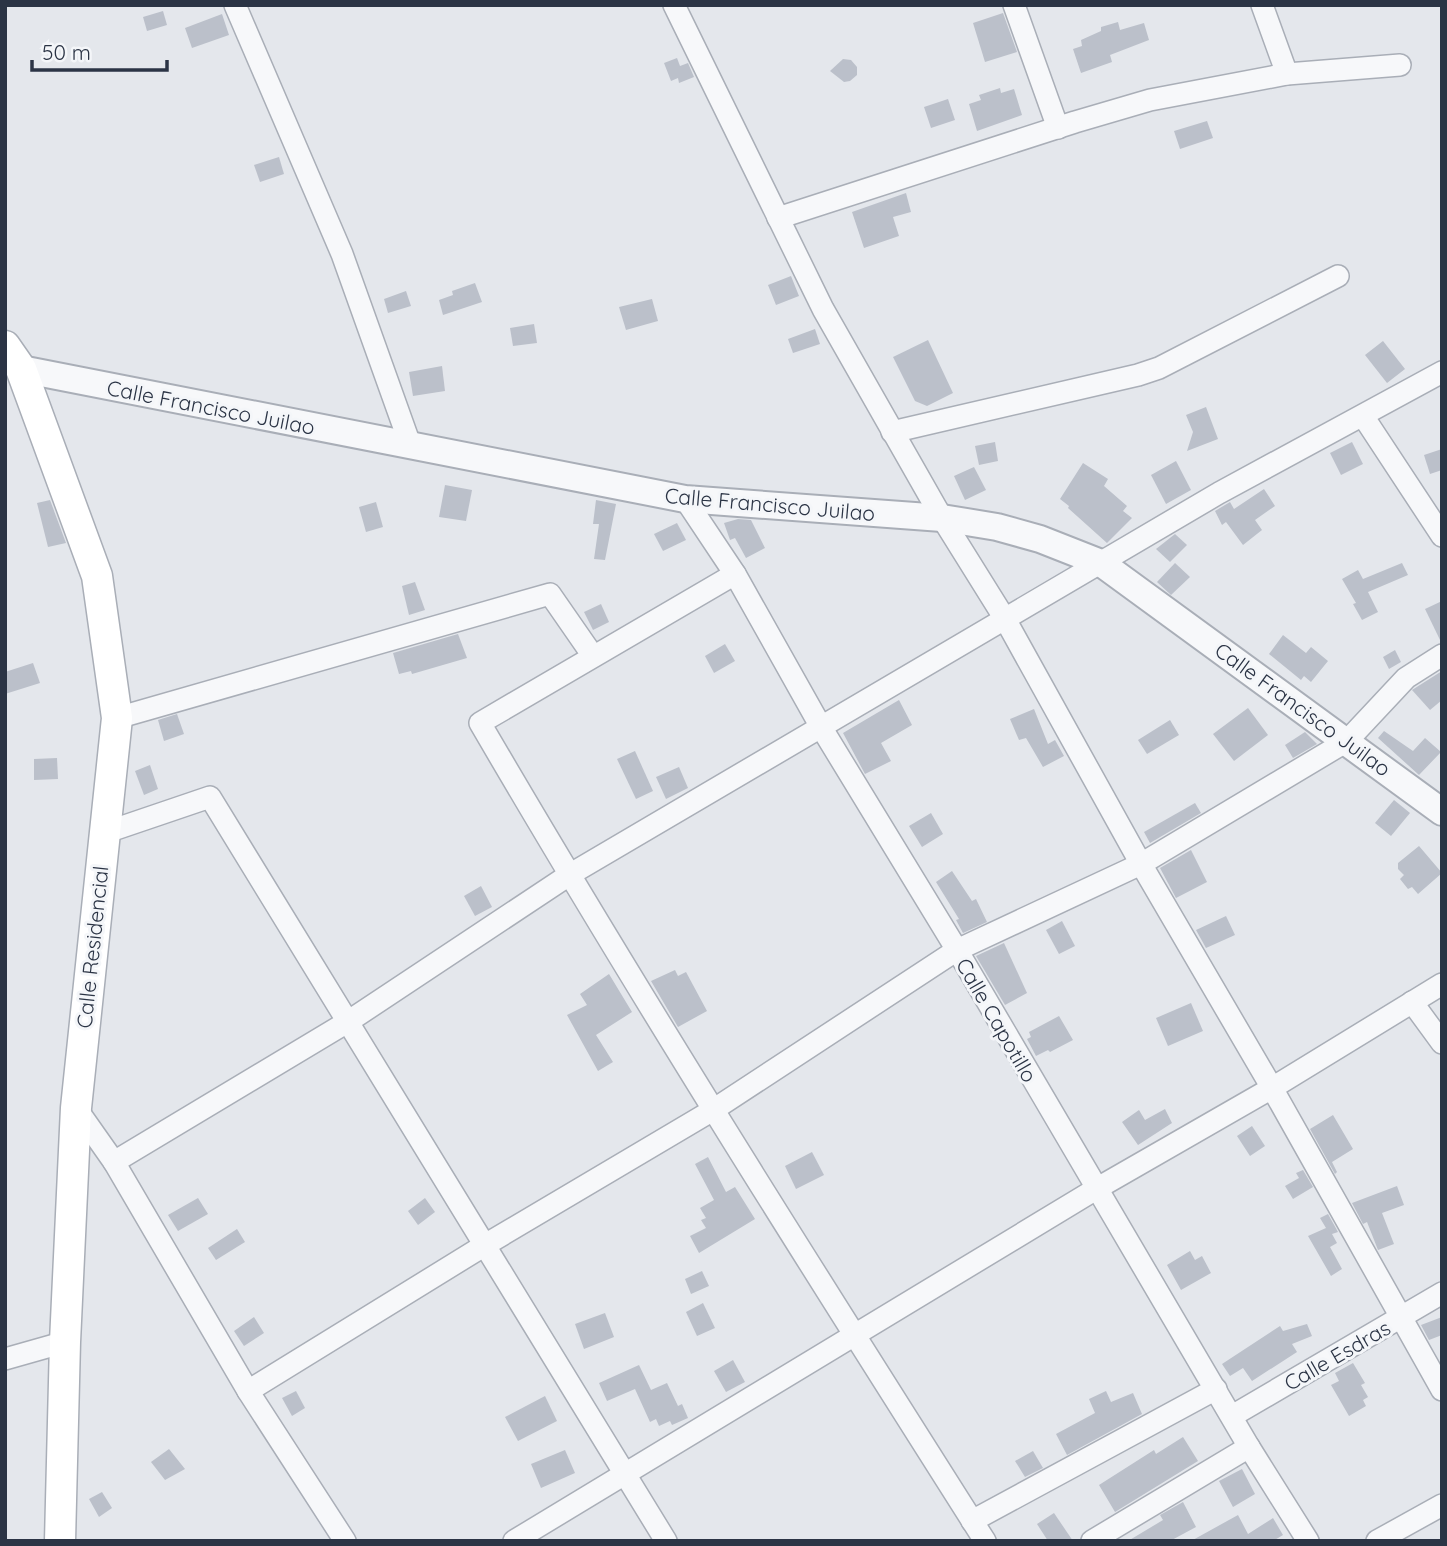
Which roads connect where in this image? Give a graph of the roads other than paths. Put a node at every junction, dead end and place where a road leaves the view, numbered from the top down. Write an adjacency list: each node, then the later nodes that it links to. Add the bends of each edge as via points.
1 (235, 5): 14 (street, via 342,254)
2 (1014, 5): 7 (street)
3 (1262, 5): 6 (street)
4 (677, 6): 8 (street)
5 (1400, 65): 6 (street)
6 (1287, 75): 7 (street, via 1150,100)
7 (1058, 128): 8 (street)
8 (778, 218): 13 (street)
9 (1338, 276): 13 (street, via 1159,368)
10 (13, 357): 14 (street, Calle Francisco Juilao); 23 (main road, Calle Residencial, via 97,576)
11 (1442, 372): 12 (street)
12 (1363, 416): 17 (street); 18 (street)
13 (892, 432): 16 (street)
14 (411, 447): 15 (street, Calle Francisco Juilao)
15 (685, 499): 16 (street, Calle Francisco Juilao); 19 (street, Calle Capotillo)
16 (942, 518): 18 (street, Calle Francisco Juilao, via 998,527); 20 (street)
17 (1441, 533)
18 (1101, 563): 20 (street); 25 (street, Calle Francisco Juilao)
19 (735, 574): 22 (street); 24 (street, Calle Capotillo)
20 (1005, 619): 24 (street); 28 (street)
21 (1442, 655): 25 (street, via 1406,678)
22 (593, 656): 23 (street, via 550,594); 29 (street, via 480,723)
23 (117, 718): 27 (main road, Calle Residencial)
24 (821, 727): 29 (street); 30 (street, Calle Capotillo)
25 (1347, 741): 26 (street, Calle Francisco Juilao); 28 (street)
26 (1442, 812)
27 (104, 833): 33 (street, via 210,797); 36 (main road, Calle Residencial)
28 (1141, 863): 30 (street); 35 (street)
29 (569, 875): 33 (street); 37 (street)
30 (957, 950): 37 (street); 39 (street, Calle Capotillo)
31 (1442, 984): 32 (street)
32 (1412, 1002): 34 (street); 35 (street)
33 (349, 1021): 38 (street); 40 (street)
34 (1442, 1044)
35 (1272, 1088): 39 (street); 42 (street)
36 (76, 1108): 38 (street); 44 (main road, Calle Residencial)
37 (713, 1110): 40 (street); 43 (street)
38 (114, 1162): 48 (street)
39 (1096, 1189): 43 (street); 46 (street, Calle Capotillo)
40 (485, 1245): 48 (street); 51 (street)
41 (1442, 1293): 42 (street, Calle Esdras)
42 (1400, 1318): 47 (street); 49 (street, Calle Esdras)
43 (855, 1336): 51 (street); 53 (street)
44 (65, 1342): 45 (street); 55 (main road, Calle Residencial)
45 (5, 1359)
46 (1216, 1389): 49 (street, Calle Capotillo); 53 (street)
47 (1442, 1390)
48 (248, 1391): 56 (street)
49 (1232, 1416): 50 (street, Calle Capotillo)
50 (1249, 1447): 54 (street, Calle Capotillo); 60 (street)
51 (625, 1474): 57 (street); 58 (street)
52 (1442, 1505): 61 (street)
53 (972, 1521): 59 (street)
54 (1304, 1539)
55 (60, 1541)
56 (345, 1541)
57 (514, 1541)
58 (666, 1541)
59 (985, 1541)
60 (1091, 1541)
61 (1377, 1541)

